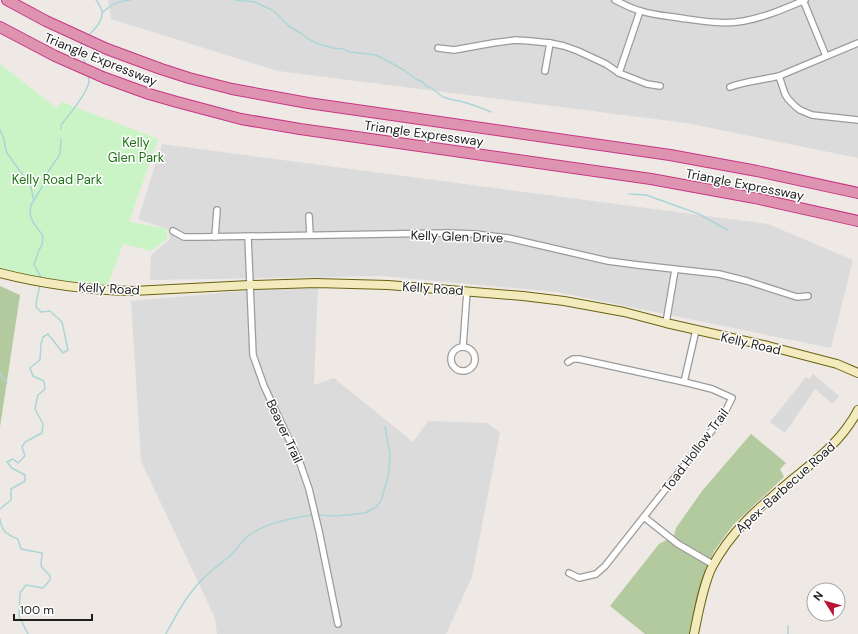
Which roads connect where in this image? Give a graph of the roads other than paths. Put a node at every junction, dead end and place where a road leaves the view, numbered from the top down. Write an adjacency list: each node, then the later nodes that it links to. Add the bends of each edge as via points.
1 (7, 0): 16 (highway, Triangle Expressway, via 65,31 107,49 161,69 239,91 670,155)
2 (615, 0): 4 (street)
3 (804, 0): 4 (street, via 745,21 712,22); 9 (street)
4 (640, 12): 11 (street)
5 (0, 27): 19 (highway, Triangle Expressway, via 55,56 105,78 149,94 241,119 651,179 755,198)
6 (550, 43): 8 (street, via 516,40 454,50); 10 (street); 11 (street, via 578,51)
7 (858, 43): 9 (street)
8 (438, 48)
9 (826, 56): 12 (street)
10 (545, 71)
11 (619, 73): 13 (street, via 647,84)
12 (779, 76): 14 (street); 15 (street, via 788,99 800,110 812,115)
13 (660, 86)
14 (730, 87)
15 (858, 120)
16 (858, 193)
17 (217, 210): 22 (street)
18 (309, 216): 21 (street)
19 (858, 221)
20 (173, 232): 22 (street, Kelly Glen Drive, via 184,237)
21 (310, 235): 23 (street, Kelly Glen Drive); 24 (street, Kelly Glen Drive, via 475,234 508,238 608,261)
22 (215, 237): 23 (street, Kelly Glen Drive)
23 (248, 237): 26 (street, Beaver Trail)
24 (675, 270): 28 (street, Kelly Glen Drive, via 719,274 798,297); 29 (street)
25 (0, 273): 26 (street, Kelly Road, via 99,290 134,291)
26 (250, 285): 27 (street, Kelly Road, via 316,283); 39 (street, Beaver Trail, via 253,355 264,386 301,465 310,493)
27 (467, 291): 29 (street, Kelly Road, via 564,301); 31 (street)
28 (808, 296)
29 (666, 323): 30 (street, Kelly Road)
30 (696, 330): 33 (street, Kelly Road, via 838,364); 34 (street)
31 (463, 347): 31 (street, via 453,352 451,359 456,369 468,370 474,364 475,356 470,349)
32 (568, 362): 34 (street, Toad Hollow Trail, via 580,359)
33 (858, 372)
34 (684, 382): 36 (street, Toad Hollow Trail, via 732,398 723,416)
35 (858, 410): 37 (street, Apex-Barbecue Road, via 839,439 828,450 742,524 728,540)
36 (644, 517): 37 (street, via 678,544); 38 (street, Toad Hollow Trail, via 596,574 579,578)
37 (714, 565): 40 (street, Apex-Barbecue Road, via 703,593)
38 (569, 573)
39 (338, 624)
40 (694, 634)

